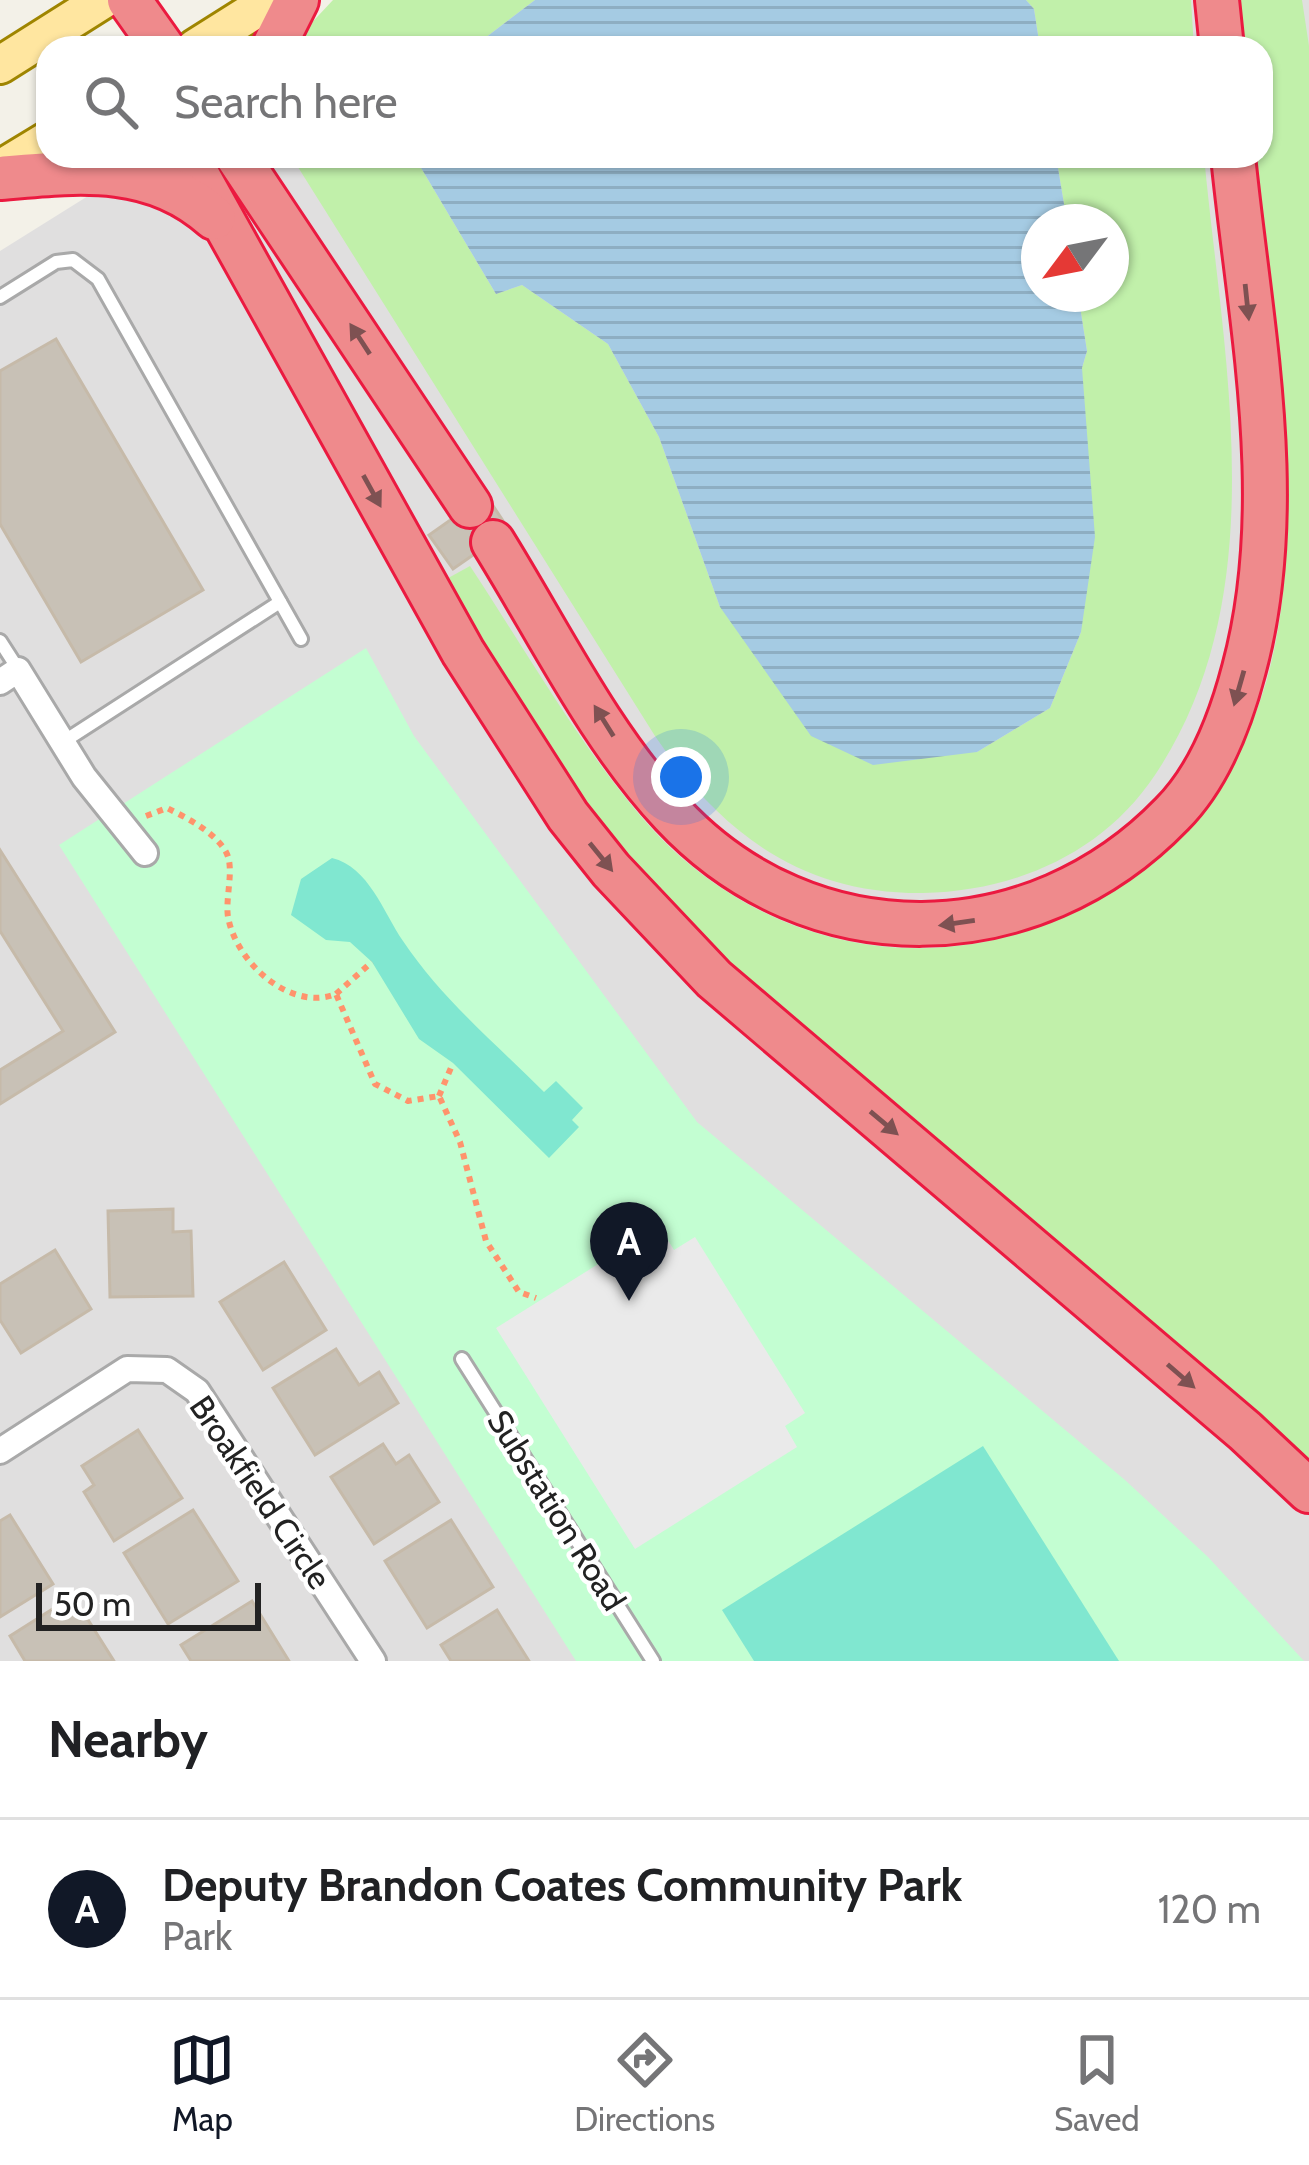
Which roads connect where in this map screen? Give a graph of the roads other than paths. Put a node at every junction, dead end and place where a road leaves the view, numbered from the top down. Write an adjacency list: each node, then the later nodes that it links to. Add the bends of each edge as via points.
1 (103, 0): 6 (main road)
2 (126, 0): 7 (highway); 8 (highway)
3 (271, 0): 9 (main road)
4 (297, 0): 10 (highway)
5 (1217, 0): 11 (highway)
6 (46, 36)
7 (134, 36)
8 (154, 36)
9 (214, 36)
10 (279, 36)
11 (1221, 36)
12 (36, 42): 13 (main road)
13 (0, 65)
14 (36, 147): 19 (main road)
15 (193, 168): 21 (highway)
16 (246, 168): 22 (highway)
17 (270, 168): 22 (highway)
18 (1234, 168): 25 (highway, one-way to 25, via 1267,492 1256,620 1225,728 1175,812 1077,886 1007,914 902,927 832,913 729,863 673,815 623,752)
19 (0, 169)
20 (0, 178): 21 (highway, via 90,172 158,181)
21 (224, 227): 34 (highway, one-way to 34, via 463,652 611,870 714,979)
22 (290, 233): 24 (highway, one-way to 22)
23 (0, 297): 26 (lane, via 56,262 73,260 98,279)
24 (470, 506)
25 (493, 542)
26 (280, 602): 27 (lane); 30 (lane)
27 (301, 638)
28 (0, 641): 29 (lane)
29 (9, 676): 30 (street)
30 (63, 742): 31 (street)
31 (145, 854)
32 (462, 1359): 36 (lane, Substation Road)
33 (0, 1451): 35 (street, Broakfield Circle, via 127,1369 166,1370 197,1391)
34 (1309, 1491)
35 (373, 1661)
36 (653, 1661)

